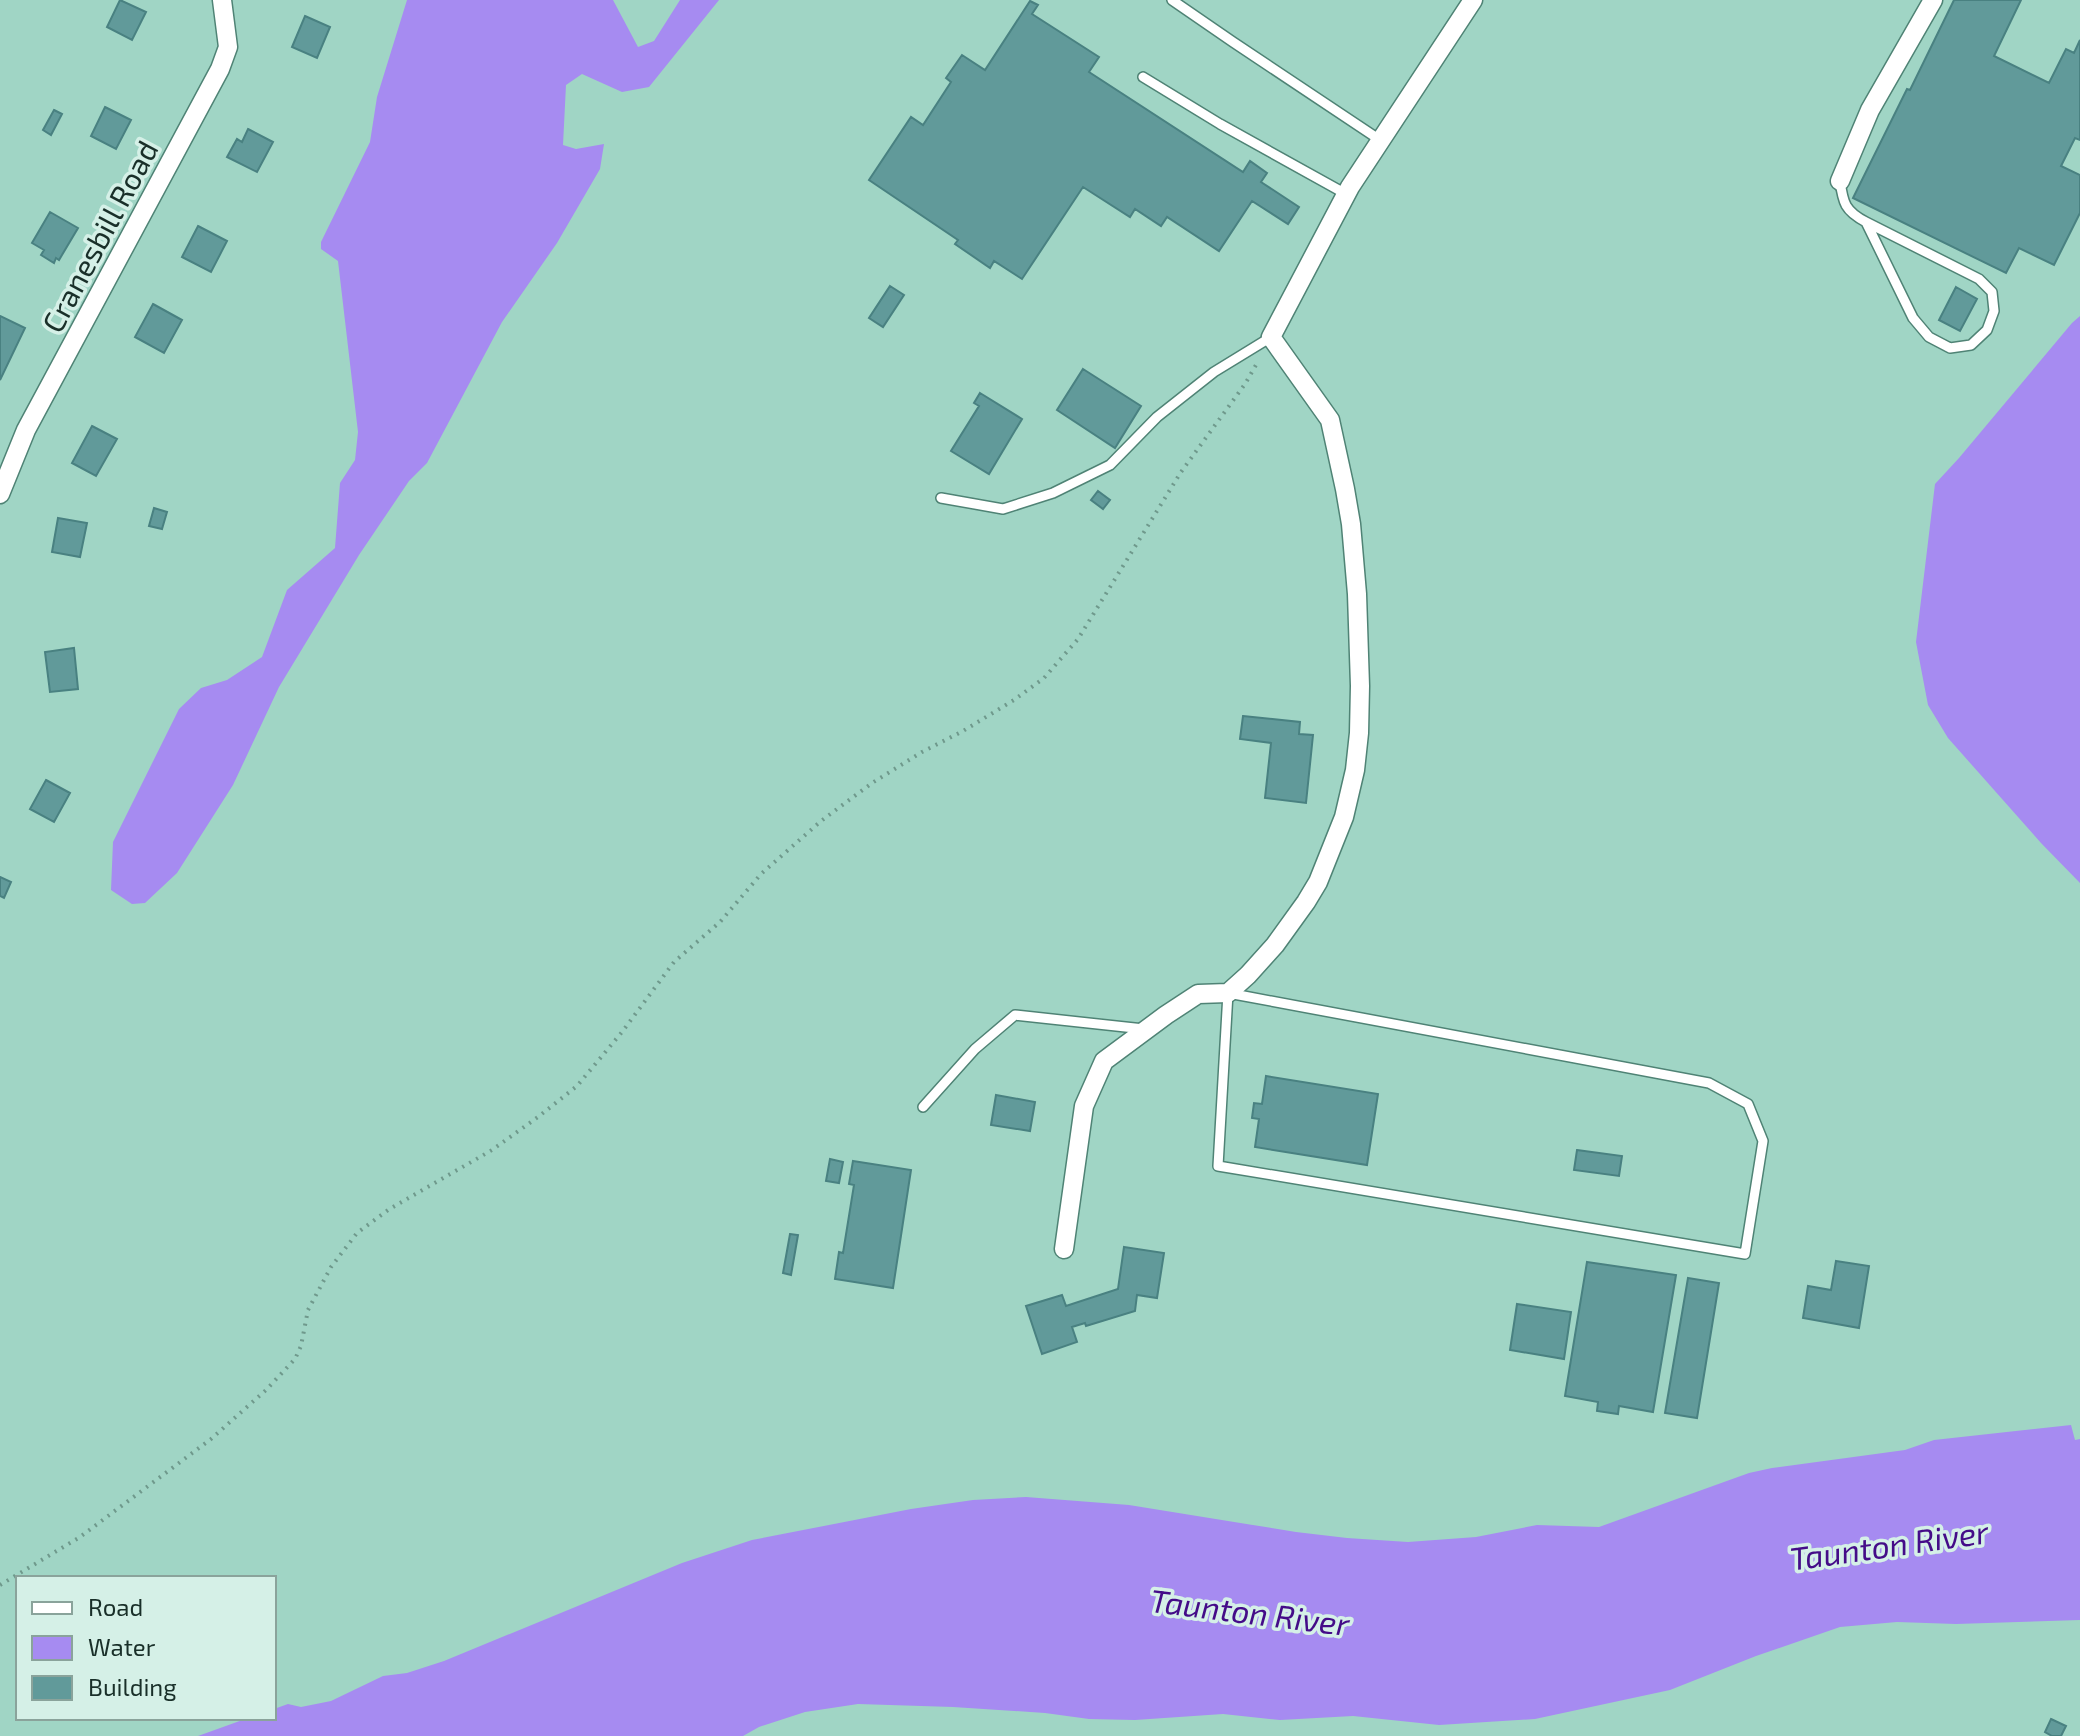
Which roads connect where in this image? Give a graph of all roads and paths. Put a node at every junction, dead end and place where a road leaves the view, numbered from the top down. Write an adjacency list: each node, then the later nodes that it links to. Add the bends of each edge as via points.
1 (222, 0): 11 (street, Cranesbill Road, via 228,47 220,69 26,430)
2 (1172, 0): 6 (lane)
3 (1473, 0): 6 (street)
4 (1933, 0): 7 (street, via 1870,110)
5 (1143, 77): 8 (lane)
6 (1380, 140): 8 (street)
7 (1840, 181): 9 (lane, via 1843,201)
8 (1346, 194): 10 (street)
9 (1866, 222): 9 (lane, via 1979,279 1992,292 1994,311 1987,330 1971,345 1950,348 1929,337 1913,318)
10 (1271, 337): 12 (lane, via 1214,372 1157,417 1110,465 1053,493 1003,509); 13 (street, via 1330,420 1345,489 1358,605 1358,742 1344,817 1318,882 1275,945); 17 (path, via 1078,639 1044,678 872,783 797,842 674,962 577,1086 492,1150 357,1233 308,1310 295,1359 266,1390 211,1439 80,1537)
11 (0, 494)
12 (941, 498)
13 (1228, 993): 13 (lane, via 1709,1083 1748,1104 1763,1141 1745,1254 1218,1166); 14 (street, via 1198,994)
14 (1147, 1029): 15 (lane, via 1015,1015 975,1049); 16 (street, via 1104,1061 1084,1106)
15 (923, 1107)
16 (1064, 1249)
17 (0, 1585)

